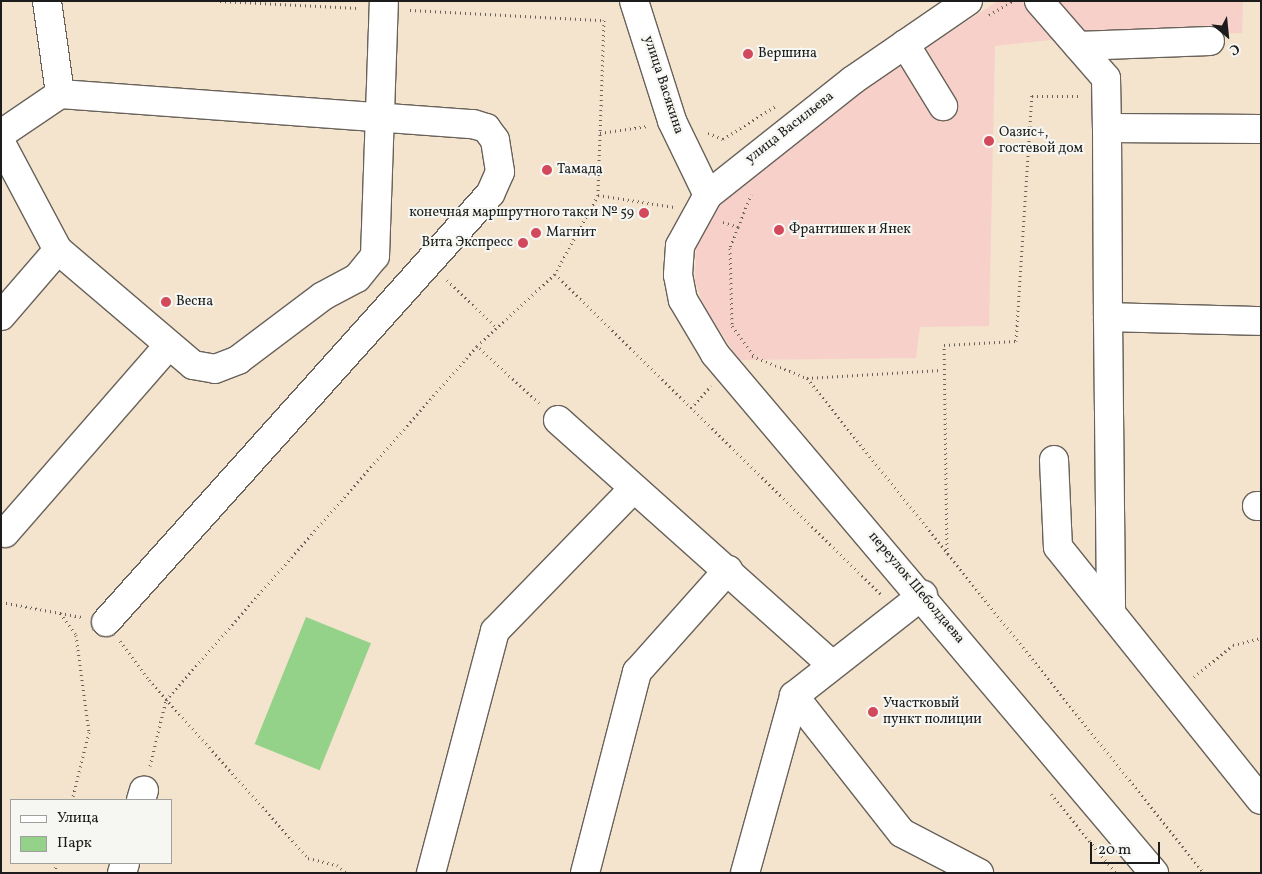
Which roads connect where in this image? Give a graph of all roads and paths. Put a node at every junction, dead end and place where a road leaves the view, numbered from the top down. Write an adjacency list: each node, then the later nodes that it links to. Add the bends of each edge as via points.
1 (47, 1): 10 (street)
2 (220, 1): 5 (path)
3 (634, 1): 15 (street, улица Васякина)
4 (968, 1): 8 (street, улица Васильева)
5 (384, 5): 14 (street); 19 (path, via 604,20)
6 (1050, 5): 9 (street)
7 (1210, 41): 9 (street)
8 (905, 44): 13 (street); 22 (street, улица Васильева, via 762,148)
9 (1078, 46): 11 (street, via 1106,78)
10 (60, 94): 14 (street); 20 (street)
11 (1106, 97): 17 (street); 36 (path, via 1032,96 1016,341 944,345)
12 (779, 104): 16 (path, via 723,139)
13 (943, 106)
14 (378, 119): 24 (street); 25 (street, via 473,124 486,128 494,140 500,172 490,194)
15 (672, 121): 19 (path); 22 (street, улица Васякина)
16 (703, 128)
17 (1107, 128): 18 (street); 30 (street)
18 (1261, 129)
19 (600, 133): 26 (path, via 598,195)
20 (1, 134)
21 (1, 143): 23 (street)
22 (708, 195): 28 (street, улица Васильева, via 680,246 678,275)
23 (58, 250): 29 (street); 33 (street)
24 (375, 256): 27 (street); 33 (street, via 357,278 323,296 238,360 215,369 193,365)
25 (428, 262): 27 (street); 32 (path)
26 (555, 274): 32 (path); 38 (path)
27 (404, 290): 50 (street)
28 (683, 300): 35 (street, переулок Шеболдаева, via 700,332)
29 (1, 316)
30 (1108, 317): 31 (street); 49 (street)
31 (1261, 321)
32 (497, 328): 34 (path)
33 (169, 345): 42 (street)
34 (477, 346): 39 (path); 55 (path)
35 (729, 368): 37 (path, via 753,355); 38 (path); 45 (street, переулок Шеболдаева)
36 (942, 370): 37 (path); 43 (path)
37 (807, 378): 43 (path)
38 (691, 408): 48 (path)
39 (558, 420): 41 (street)
40 (1054, 460): 49 (street, via 1058,547)
41 (633, 488): 44 (street); 60 (street, via 495,631)
42 (5, 533)
43 (947, 554): 65 (path)
44 (728, 570): 52 (street); 61 (street, via 637,672)
45 (923, 595): 48 (street); 64 (street, переулок Шеболдаева)
46 (1, 602): 47 (path)
47 (60, 612): 50 (path); 57 (path, via 76,635 88,732)
48 (900, 612): 52 (street)
49 (1111, 613): 53 (street)
50 (106, 622): 55 (path)
51 (1261, 638): 53 (path, via 1233,645)
52 (831, 664): 54 (street)
53 (1175, 693): 58 (street)
54 (794, 696): 62 (street); 63 (street, via 902,833)
55 (166, 700): 56 (path); 59 (path, via 308,858 337,865)
56 (143, 795)
57 (72, 799)
58 (1261, 800)
59 (347, 873)
60 (430, 873)
61 (585, 873)
62 (745, 873)
63 (979, 873)
64 (1154, 873)
65 (1204, 873)

